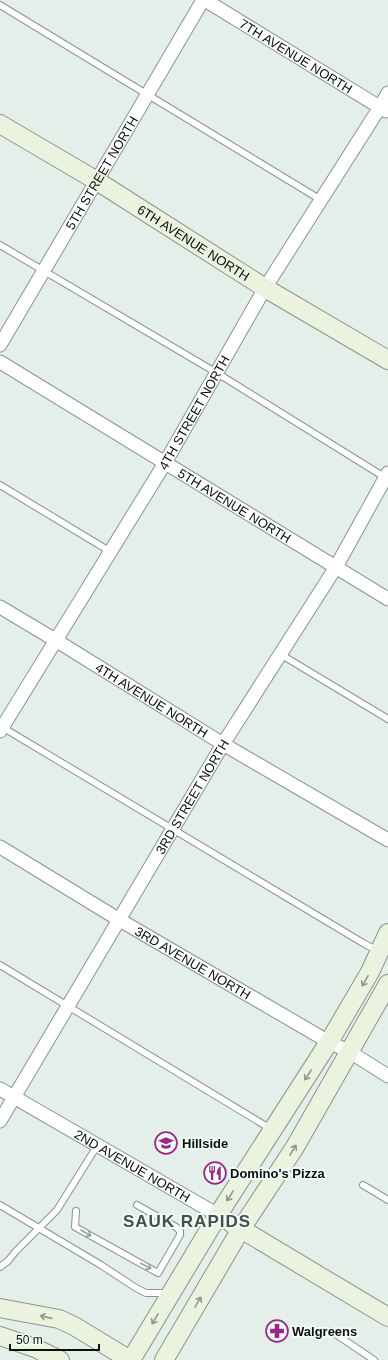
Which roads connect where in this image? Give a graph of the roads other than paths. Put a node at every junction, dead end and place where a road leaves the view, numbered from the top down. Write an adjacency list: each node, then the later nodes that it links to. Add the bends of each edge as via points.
1 (204, 0): 4 (street, 5TH STREET NORTH); 5 (street, 7TH AVENUE NORTH)
2 (0, 6): 4 (lane)
3 (388, 93): 5 (street, 4TH STREET NORTH)
4 (148, 95): 7 (street, 5TH STREET NORTH); 8 (lane)
5 (384, 110): 8 (street, 4TH STREET NORTH)
6 (0, 124): 7 (main road, 6TH AVENUE NORTH)
7 (97, 181): 10 (street, 5TH STREET NORTH); 11 (main road, 6TH AVENUE NORTH)
8 (321, 200): 11 (street, 4TH STREET NORTH)
9 (0, 245): 10 (lane)
10 (44, 271): 12 (street, 5TH STREET NORTH); 15 (lane)
11 (265, 288): 13 (main road, 6TH AVENUE NORTH); 15 (street, 4TH STREET NORTH)
12 (0, 345)
13 (388, 360)
14 (0, 362): 16 (street, 5TH AVENUE NORTH)
15 (217, 373): 16 (street, 4TH STREET NORTH); 17 (lane)
16 (166, 462): 19 (street, 4TH STREET NORTH); 20 (street, 5TH AVENUE NORTH)
17 (387, 477): 20 (street, 3RD STREET NORTH)
18 (0, 485): 19 (lane)
19 (111, 552): 23 (street, 4TH STREET NORTH)
20 (336, 567): 21 (street, 5TH AVENUE NORTH); 24 (street, 3RD STREET NORTH)
21 (388, 599)
22 (0, 607): 23 (street, 4TH AVENUE NORTH)
23 (57, 641): 26 (street, 4TH STREET NORTH); 27 (street, 4TH AVENUE NORTH)
24 (280, 654): 25 (lane); 27 (street, 3RD STREET NORTH)
25 (388, 720)
26 (1, 728): 28 (lane)
27 (223, 744): 28 (street, 3RD STREET NORTH); 29 (street, 4TH AVENUE NORTH)
28 (172, 829): 31 (street, 3RD STREET NORTH); 33 (lane)
29 (388, 840)
30 (0, 847): 31 (street, 3RD AVENUE NORTH)
31 (118, 919): 36 (street, 3RD STREET NORTH); 37 (street, 3RD AVENUE NORTH)
32 (388, 933): 33 (main road)
33 (379, 952): 37 (main road, one-way to 37)
34 (0, 966): 36 (lane)
35 (388, 984): 38 (main road)
36 (68, 1006): 41 (street, 3RD STREET NORTH); 43 (lane)
37 (329, 1042): 38 (street, 3RD AVENUE NORTH); 43 (main road, one-way to 43)
38 (350, 1052): 39 (street, 3RD AVENUE NORTH); 52 (main road, one-way to 38, via 295,1147)
39 (388, 1076)
40 (0, 1089): 41 (street, 2ND AVENUE NORTH)
41 (14, 1098): 42 (street, 3RD STREET NORTH); 44 (street, 2ND AVENUE NORTH)
42 (0, 1122)
43 (273, 1130): 50 (main road, one-way to 50)
44 (97, 1146): 50 (street, 2ND AVENUE NORTH); 51 (lane, via 56,1210)
45 (363, 1185): 46 (lane)
46 (388, 1200)
47 (0, 1205): 51 (lane)
48 (137, 1205): 49 (lane, one-way to 48, via 75,1227 158,1273 180,1231)
49 (76, 1211)
50 (218, 1215): 52 (main road, 2ND AVENUE NORTH); 54 (main road)
51 (39, 1228): 53 (lane); 54 (lane, via 146,1293)
52 (241, 1229): 56 (main road, 2ND AVENUE NORTH); 61 (main road, one-way to 52)
53 (0, 1267)
54 (172, 1292): 60 (main road, one-way to 60)
55 (0, 1308): 60 (main road, one-way to 55, via 59,1319)
56 (388, 1317)
57 (331, 1331): 62 (lane)
58 (0, 1336): 59 (main road)
59 (60, 1360)
60 (130, 1360)
61 (164, 1360)
62 (374, 1360)

